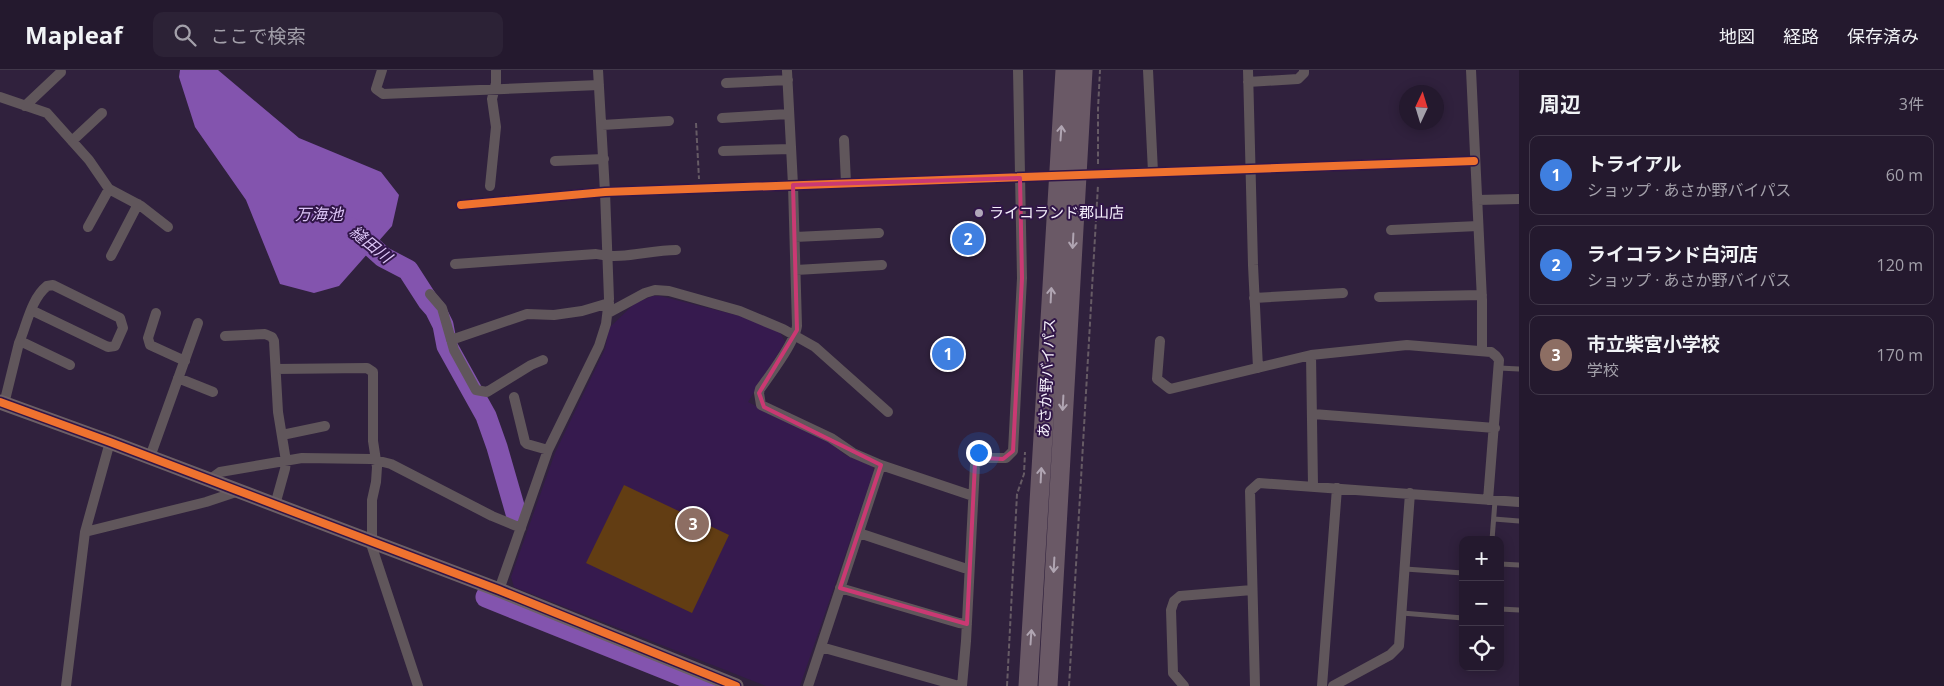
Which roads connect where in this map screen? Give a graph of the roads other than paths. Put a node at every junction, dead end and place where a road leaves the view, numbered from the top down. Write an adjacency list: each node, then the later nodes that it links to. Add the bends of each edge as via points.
1 (382, 70): 15 (street, via 376,89 383,94)
2 (496, 70): 15 (street)
3 (598, 70): 14 (street)
4 (1018, 70): 34 (street)
5 (1065, 70): 33 (highway, あさか野バイパス, one-way to 5)
6 (1083, 70): 32 (highway, あさか野バイパス)
7 (1148, 70): 31 (street)
8 (1248, 70): 12 (street)
9 (1304, 70): 12 (street, via 1298,80)
10 (1471, 70): 29 (street)
11 (61, 72): 17 (street)
12 (1248, 82): 30 (street)
13 (726, 83): 19 (street, via 788,76)
14 (599, 85): 15 (street); 22 (street)
15 (494, 90): 37 (street, via 496,126)
16 (0, 97): 17 (street)
17 (25, 106): 24 (street, via 47,113)
18 (102, 113): 24 (street)
19 (789, 114): 20 (street); 25 (street)
20 (722, 118)
21 (669, 121): 22 (street)
22 (602, 125): 27 (street)
23 (844, 140): 35 (street)
24 (72, 141): 38 (street)
25 (791, 149): 26 (street); 36 (street)
26 (723, 151)
27 (604, 159): 28 (street); 39 (street)
28 (555, 161)
29 (1474, 161): 30 (street); 41 (street)
30 (1251, 169): 31 (street); 60 (street)
31 (1153, 172): 32 (street)
32 (1077, 174): 33 (street); 130 (highway, あさか野バイパス, one-way to 130)
33 (1058, 177): 34 (street); 129 (highway, あさか野バイパス, one-way to 33)
34 (1020, 178): 35 (street); 99 (street, via 1022,278 1013,451 1006,458 982,458 975,463)
35 (846, 183): 36 (street)
36 (793, 185): 39 (street); 49 (street)
37 (490, 186)
38 (109, 189): 42 (street); 45 (street)
39 (605, 192): 43 (street); 52 (street)
40 (1519, 199): 41 (street)
41 (1477, 200): 44 (street)
42 (138, 204): 46 (street); 51 (street)
43 (461, 204)
44 (1478, 226): 47 (street); 58 (street)
45 (88, 227)
46 (168, 228)
47 (1391, 230)
48 (879, 233): 49 (street)
49 (795, 237): 55 (street)
50 (676, 250): 52 (street)
51 (111, 256)
52 (607, 256): 53 (street, via 596,254); 61 (street)
53 (455, 264)
54 (882, 265): 55 (street)
55 (796, 270): 65 (street, via 798,321)
56 (1343, 293): 60 (street)
57 (430, 294): 67 (street, via 442,308)
58 (1482, 295): 59 (street); 70 (street)
59 (1379, 297)
60 (1254, 298): 75 (street)
61 (609, 308): 65 (street, via 645,292 669,291 740,311); 67 (street, via 554,315 527,314); 89 (street, via 599,346)
62 (31, 310): 62 (street, via 40,292 53,285 120,318 123,328 114,346 108,347); 68 (street)
63 (156, 313): 73 (street, via 148,338 150,345)
64 (198, 323): 73 (street)
65 (794, 335): 83 (street, via 825,354); 93 (street, via 760,389 761,405)
66 (225, 336): 77 (street, via 269,335 274,341)
67 (451, 340): 72 (street, via 476,390 483,392)
68 (20, 341): 74 (street); 82 (street)
69 (1160, 341): 75 (street, via 1157,379 1170,389)
70 (1482, 351): 71 (street, via 1407,345); 76 (street, via 1499,358)
71 (1311, 355): 75 (street); 84 (street)
72 (543, 360)
73 (185, 361): 79 (street)
74 (70, 365)
75 (1258, 368)
76 (1499, 368): 78 (lane); 86 (street)
77 (276, 369): 87 (street); 91 (street, via 370,369 374,376 373,441)
78 (1519, 369)
79 (178, 378): 80 (street); 90 (street)
80 (213, 392)
81 (514, 397): 89 (street, via 525,442)
82 (2, 403): 88 (street)
83 (888, 412)
84 (1313, 414): 86 (street); 95 (street)
85 (325, 426): 87 (street)
86 (1494, 428): 100 (street)
87 (282, 435): 92 (street)
88 (110, 442): 90 (street); 106 (street)
89 (548, 450): 105 (street)
90 (150, 457): 94 (street)
91 (376, 460): 92 (street, via 302,458); 105 (street, via 391,464); 109 (street)
92 (286, 461): 94 (street, via 220,472); 102 (street)
93 (881, 465): 99 (street); 107 (street)
94 (209, 480): 97 (street)
95 (1313, 486): 96 (street); 117 (street, via 1259,482 1250,491)
96 (1337, 488): 98 (street); 133 (street)
97 (239, 491): 102 (street); 106 (street)
98 (1410, 494): 100 (street); 113 (street)
99 (973, 496): 112 (street)
100 (1492, 500): 101 (street); 103 (lane)
101 (1519, 502)
102 (275, 505): 109 (street)
103 (1494, 519): 104 (lane); 108 (lane)
104 (1519, 521)
105 (521, 528): 116 (street)
106 (85, 532): 124 (street)
107 (859, 533): 112 (street); 115 (street)
108 (1492, 536)
109 (371, 543): 116 (street); 125 (street)
110 (1504, 564): 111 (lane)
111 (1519, 565)
112 (970, 568): 122 (street)
113 (1405, 569): 114 (lane); 120 (street)
114 (1459, 573)
115 (840, 588): 122 (street); 123 (street)
116 (499, 590): 126 (street)
117 (1252, 590): 131 (street, via 1180,596 1174,601 1170,610 1173,673); 132 (street)
118 (1504, 609): 119 (lane)
119 (1519, 610)
120 (1402, 613): 121 (lane); 134 (street, via 1397,649)
121 (1459, 618)
122 (967, 624): 128 (street)
123 (821, 647): 127 (street); 128 (street)
124 (66, 686)
125 (418, 686)
126 (736, 686)
127 (808, 686)
128 (961, 686)
129 (1028, 686)
130 (1048, 686)
131 (1184, 686)
132 (1255, 686)
133 (1322, 686)
134 (1333, 686)

